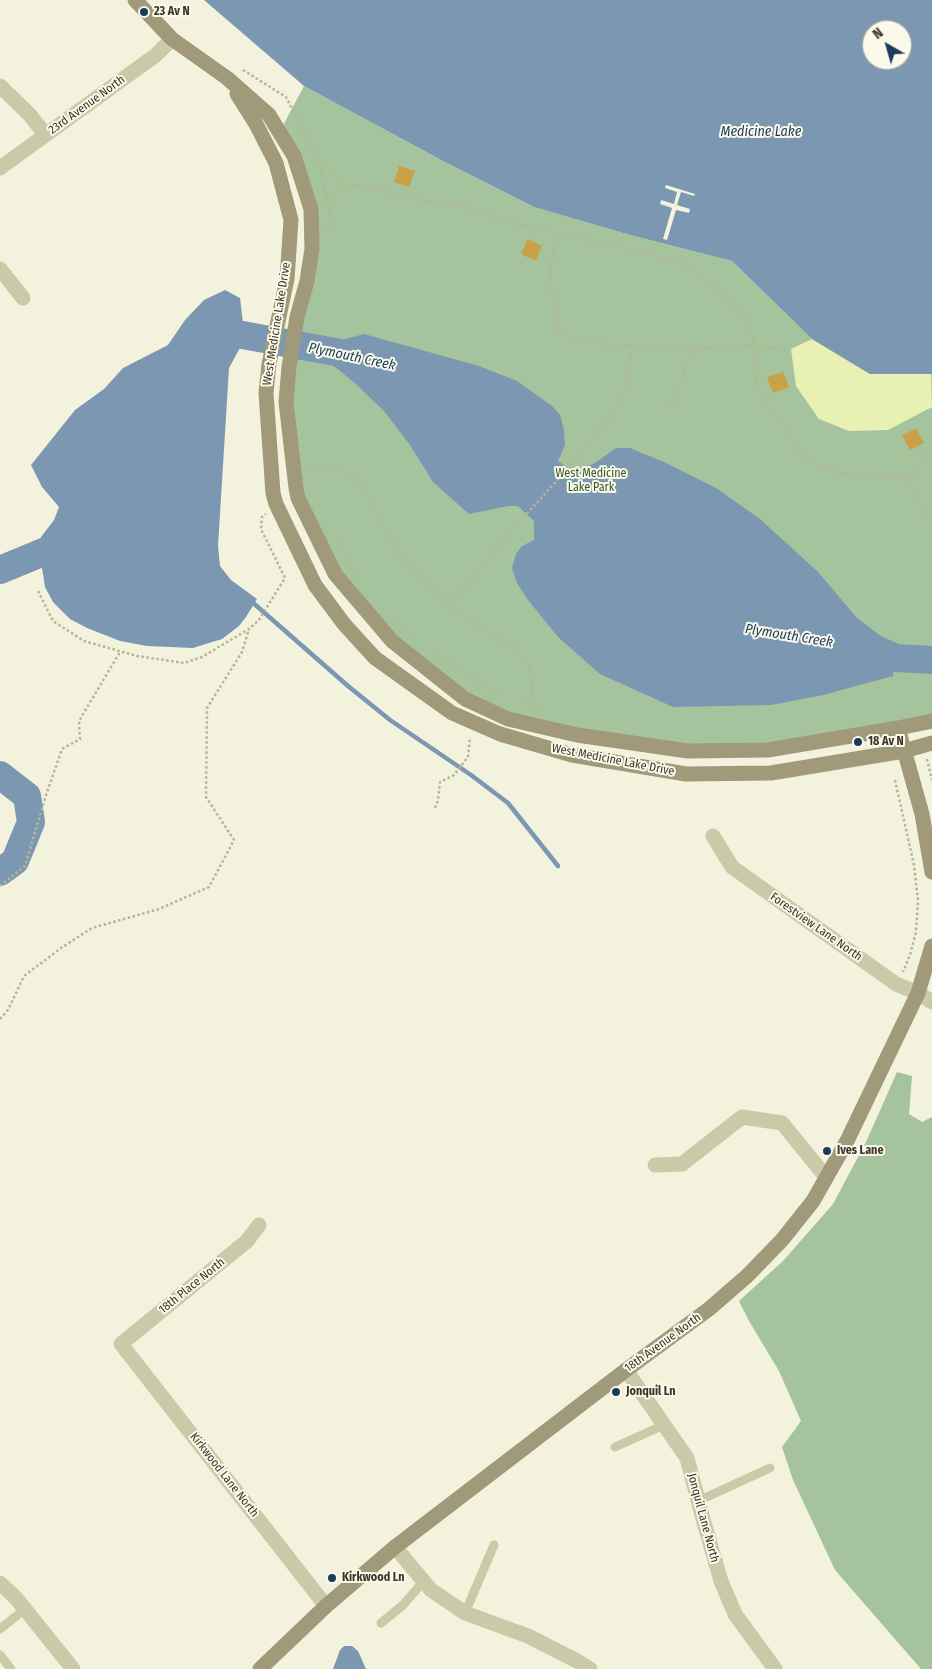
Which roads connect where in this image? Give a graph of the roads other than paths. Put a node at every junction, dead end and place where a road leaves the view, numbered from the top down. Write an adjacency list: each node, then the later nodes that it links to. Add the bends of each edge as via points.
1 (135, 0): 2 (street, West Medicine Lake Drive)
2 (172, 39): 3 (street, West Medicine Lake Drive); 5 (street, 23rd Avenue North, via 156,55)
3 (226, 78): 10 (street, West Medicine Lake Drive, via 269,115 280,131 294,156 311,209 312,249 308,281 297,317 288,367 286,402 298,498 335,574 392,641 465,699 508,719 576,735 688,751 768,750); 12 (street, West Medicine Lake Drive, via 256,124 276,163 291,220 286,279 266,393 276,504 315,585 374,658 452,713 500,734 572,755 686,774 771,773)
4 (0, 86): 5 (street, via 30,114)
5 (45, 134): 6 (street, 23rd Avenue North)
6 (0, 168)
7 (0, 269): 8 (street)
8 (23, 298)
9 (932, 721): 10 (street, West Medicine Lake Drive)
10 (898, 728): 12 (street)
11 (932, 743): 12 (street, West Medicine Lake Drive)
12 (904, 751): 13 (street)
13 (927, 813): 15 (street)
14 (713, 836): 17 (street, Forestview Lane North, via 732,867 896,984)
15 (932, 872)
16 (932, 946): 17 (street, 18th Avenue North)
17 (918, 994): 18 (street, Forestview Lane North); 20 (street, 18th Avenue North, via 860,1116)
18 (932, 1002)
19 (655, 1166): 20 (street, via 682,1164 742,1117 782,1123)
20 (826, 1177): 23 (street, 18th Avenue North, via 808,1208 747,1276 709,1309)
21 (259, 1224): 22 (street, 18th Place North, via 248,1241)
22 (121, 1344): 32 (street, Kirkwood Lane North)
23 (626, 1370): 24 (street, Jonquil Lane North); 29 (street, 18th Avenue North)
24 (664, 1425): 25 (lane); 27 (street, Jonquil Lane North, via 687,1458)
25 (615, 1447)
26 (770, 1468): 27 (lane)
27 (698, 1502): 42 (street, Jonquil Lane North, via 721,1581 735,1614)
28 (494, 1545): 34 (lane)
29 (396, 1547): 30 (street); 32 (street, 18th Avenue North)
30 (423, 1582): 34 (street); 35 (lane)
31 (0, 1583): 33 (street)
32 (326, 1606): 40 (street, 18th Avenue North)
33 (25, 1609): 36 (lane); 39 (street)
34 (464, 1613): 41 (street, via 528,1636)
35 (382, 1623)
36 (0, 1629)
37 (0, 1655): 38 (lane)
38 (11, 1669)
39 (73, 1669)
40 (260, 1669)
41 (590, 1669)
42 (775, 1669)

